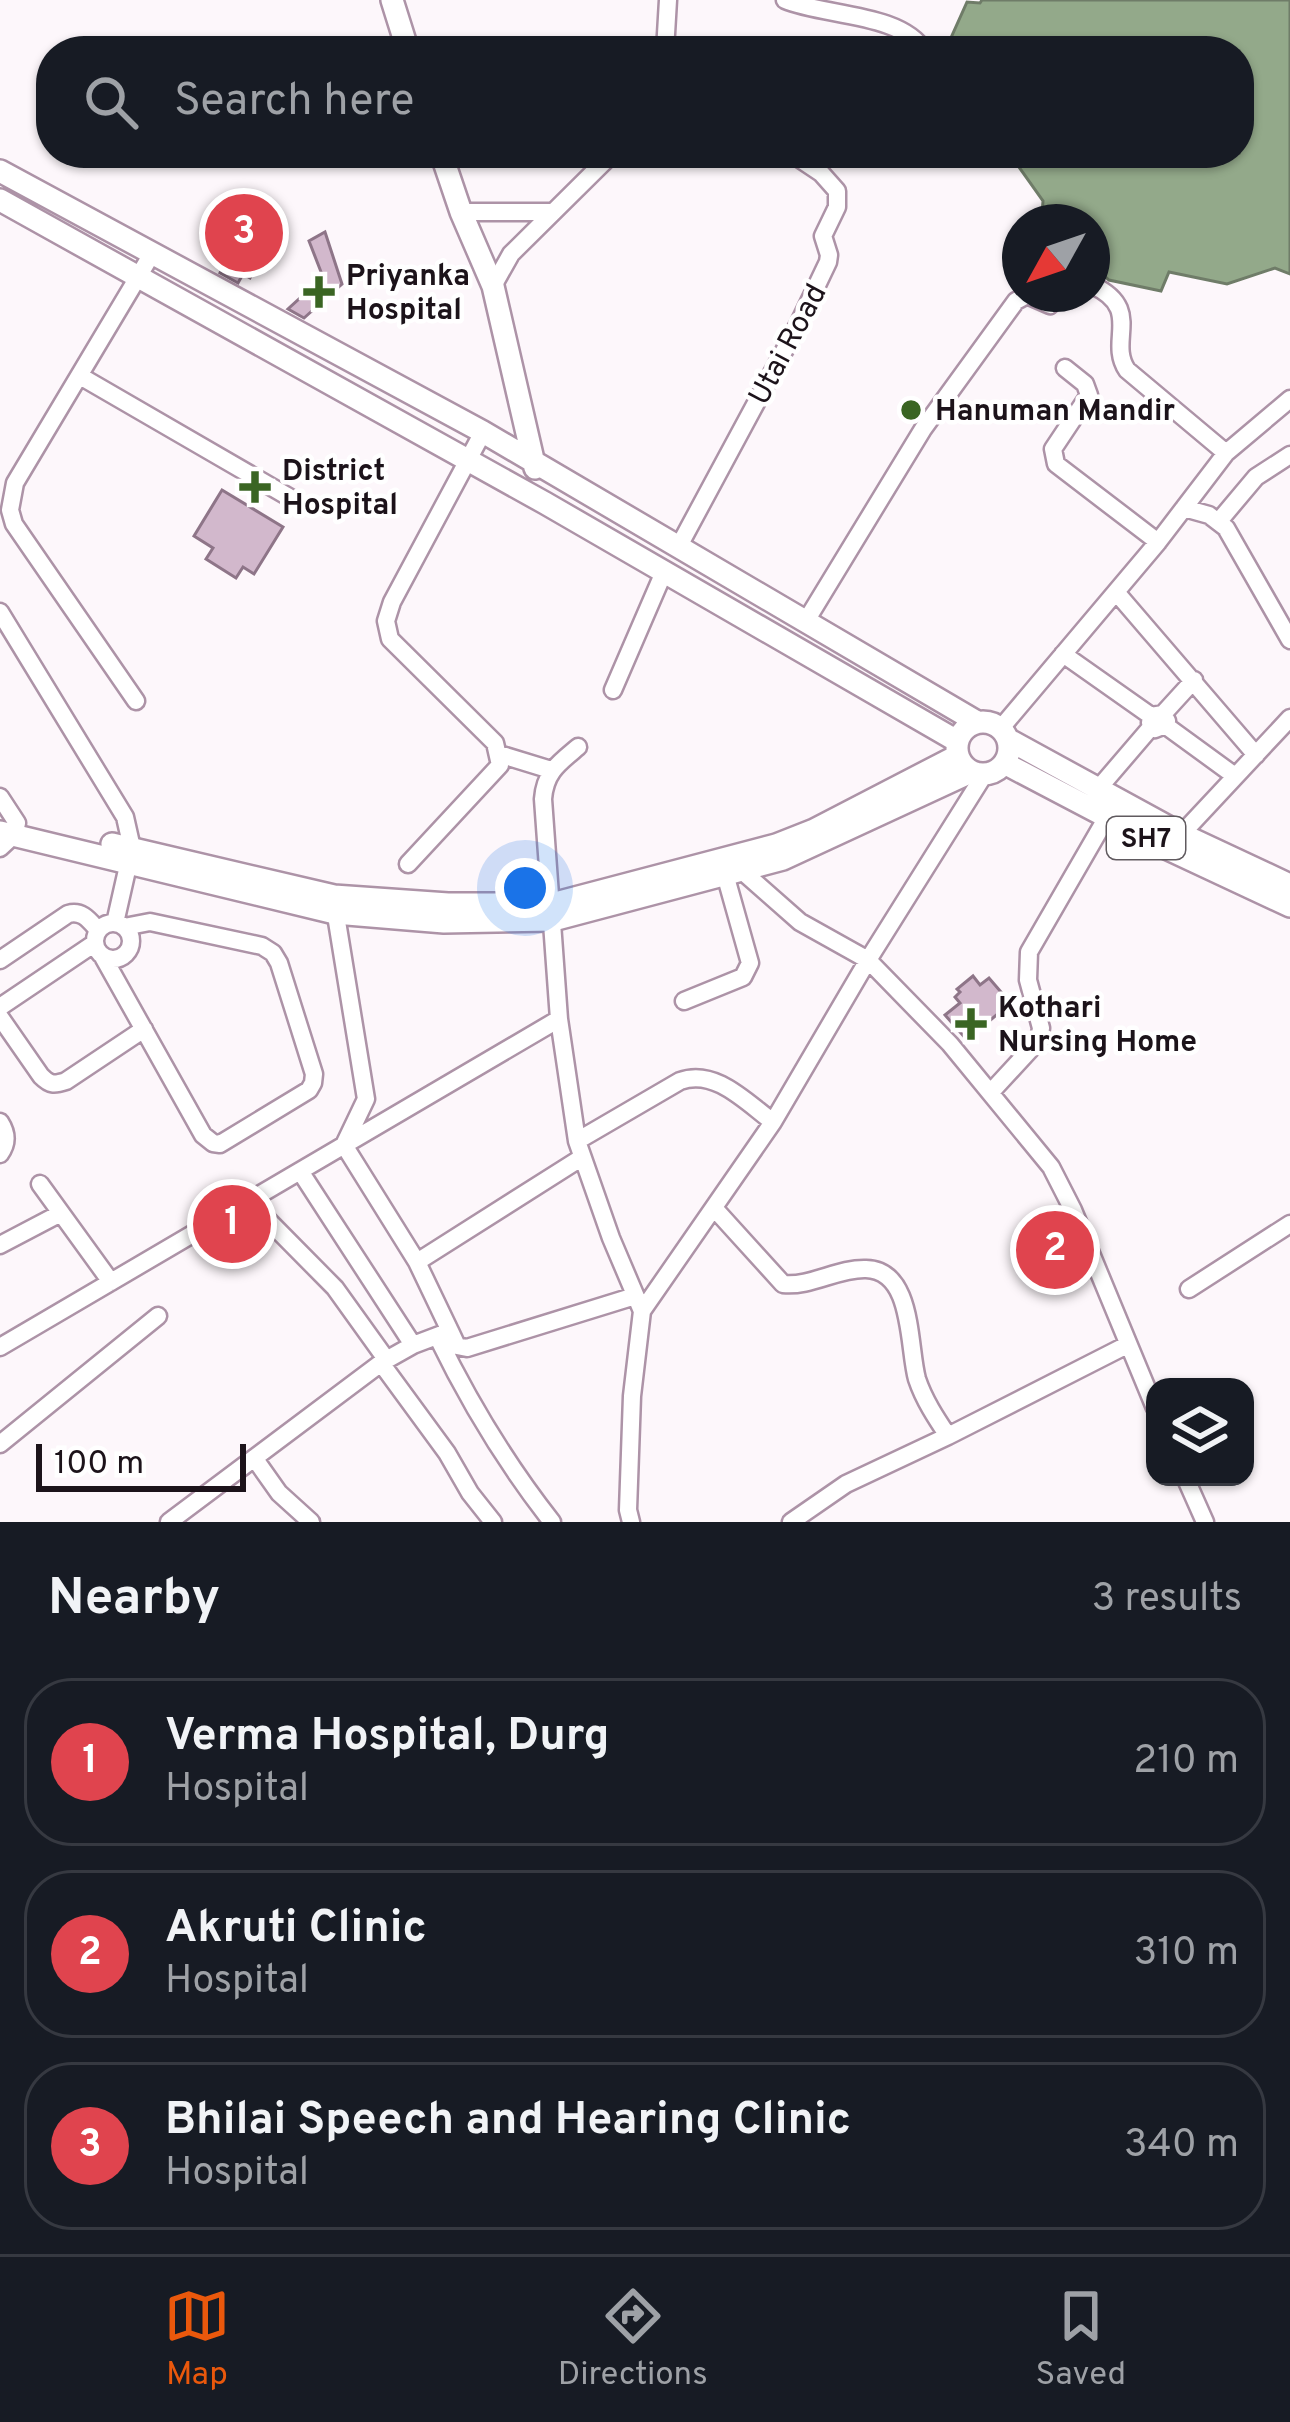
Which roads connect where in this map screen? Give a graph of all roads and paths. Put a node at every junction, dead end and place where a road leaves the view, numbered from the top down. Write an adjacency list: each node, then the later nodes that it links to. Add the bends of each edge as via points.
1 (392, 0): 4 (main road)
2 (668, 0): 5 (street)
3 (785, 0): 6 (street)
4 (403, 36)
5 (666, 36)
6 (910, 36)
7 (446, 168): 12 (main road)
8 (597, 168): 13 (street)
9 (814, 168): 32 (street, Utai Road, via 838,191 823,236 828,262)
10 (0, 171): 14 (main road)
11 (0, 200): 15 (main road)
12 (461, 212): 13 (street); 16 (main road)
13 (552, 212): 16 (street)
14 (153, 252): 15 (street); 22 (main road)
15 (139, 277): 20 (street); 25 (main road)
16 (493, 286): 26 (main road)
17 (1110, 298): 23 (street, via 1123,318 1127,370)
18 (1008, 312): 36 (street, via 923,429)
19 (1065, 368): 31 (street, via 1089,395 1053,449 1056,464)
20 (80, 376): 27 (street); 41 (street, via 15,483 10,510)
21 (1290, 399): 23 (street)
22 (483, 432): 25 (street); 26 (main road)
23 (1226, 453): 29 (street)
24 (1290, 455): 30 (street, via 1256,477)
25 (466, 459): 28 (main road); 47 (street, via 386,621 390,639)
26 (532, 461): 28 (main road); 32 (main road)
27 (295, 500)
28 (545, 503): 33 (main road)
29 (1184, 508): 30 (street); 31 (street)
30 (1219, 521): 37 (street)
31 (1158, 542): 34 (street)
32 (679, 546): 36 (main road)
33 (664, 572): 40 (street); 49 (main road)
34 (1116, 592): 38 (street); 39 (street)
35 (0, 612): 57 (street, via 125,817)
36 (806, 621): 44 (main road)
37 (1290, 640)
38 (1063, 654): 43 (street); 45 (street)
39 (1193, 680): 43 (street); 48 (street)
40 (613, 690)
41 (136, 700)
42 (1290, 718): 48 (street)
43 (1158, 720): 51 (street); 52 (street)
44 (977, 722): 45 (main road, SH7, via 990,722); 49 (main road, via 964,729)
45 (1005, 744): 49 (main road, via 996,772); 52 (main road, SH7); 54 (main road, SH7)
46 (578, 747): 50 (street)
47 (499, 754): 50 (street); 58 (street, via 495,773)
48 (1256, 755): 51 (street)
49 (967, 761): 59 (main road, via 802,851); 66 (street)
50 (550, 770): 63 (street, via 543,799)
51 (1235, 776): 56 (street)
52 (1098, 789): 56 (main road, SH7)
53 (0, 797): 55 (street)
54 (1107, 817): 56 (main road, SH7); 72 (street, via 1029,952 1039,1040)
55 (6, 831): 57 (main road)
56 (1175, 842): 60 (main road, SH7); 62 (main road, SH7)
57 (131, 855): 61 (main road); 64 (street)
58 (408, 864)
59 (729, 868): 63 (main road); 66 (street); 67 (street, via 748,971)
60 (1290, 885)
61 (334, 904): 63 (main road, via 444,922); 75 (street, via 366,1099)
62 (1290, 906)
63 (552, 912): 70 (street)
64 (107, 936): 65 (street, via 85,916 68,914); 68 (street); 71 (street); 71 (street, via 150,922 273,953 313,1083 213,1143)
65 (0, 959)
66 (868, 960): 72 (street); 74 (street)
67 (684, 1001)
68 (0, 1007)
69 (0, 1017): 71 (street, via 49,1084 66,1082)
70 (559, 1019): 75 (street); 76 (street)
71 (144, 1029)
72 (991, 1092): 93 (street, via 1051,1168)
73 (0, 1122): 77 (street)
74 (773, 1122): 76 (street, via 718,1082 692,1077); 81 (street)
75 (344, 1145): 78 (street); 85 (street)
76 (579, 1150): 85 (street); 88 (street)
77 (0, 1154)
78 (300, 1171): 80 (street); 91 (street)
79 (40, 1184): 82 (street)
80 (249, 1201): 86 (street); 94 (street, via 334,1288)
81 (714, 1208): 88 (street); 96 (street, via 783,1285 863,1269 891,1282 906,1309 920,1387)
82 (61, 1213): 84 (street); 86 (street)
83 (1290, 1223): 87 (street)
84 (0, 1246)
85 (418, 1262): 90 (street)
86 (111, 1282): 92 (street)
87 (1190, 1289)
88 (638, 1303): 90 (street, via 467,1348); 100 (street)
89 (158, 1316): 97 (street)
90 (444, 1333): 91 (street); 104 (street, via 456,1374)
91 (413, 1345): 94 (street)
92 (0, 1346)
93 (1127, 1346): 95 (street); 96 (street)
94 (384, 1361): 98 (street); 103 (street)
95 (1146, 1388)
96 (948, 1436): 105 (street, via 846,1484)
97 (0, 1444)
98 (255, 1459): 101 (street); 102 (street)
99 (1189, 1486): 106 (street)
100 (626, 1518)
101 (175, 1520)
102 (311, 1522)
103 (493, 1522)
104 (552, 1522)
105 (791, 1522)
106 (1205, 1522)

